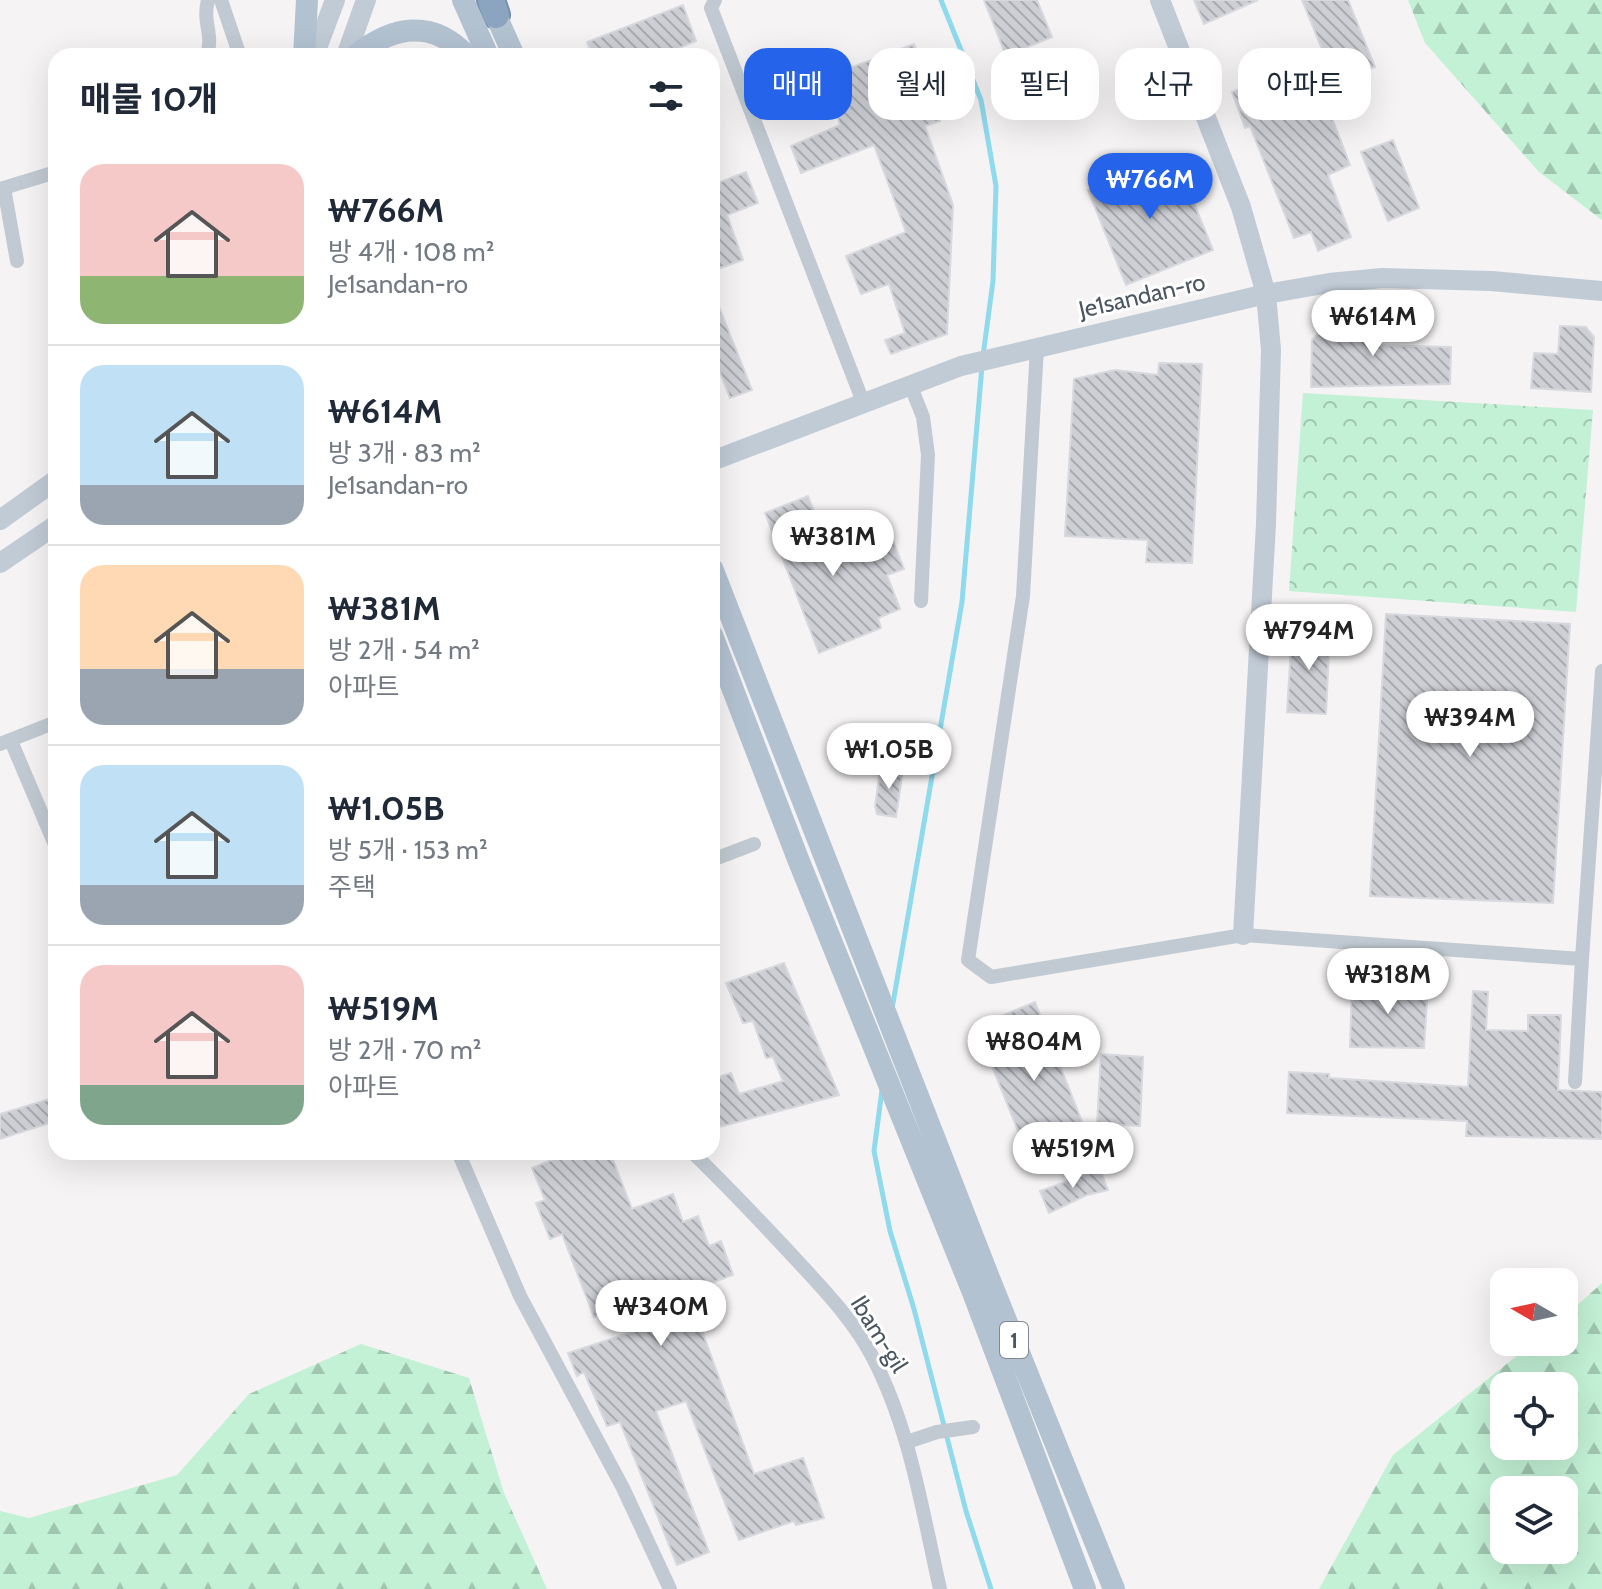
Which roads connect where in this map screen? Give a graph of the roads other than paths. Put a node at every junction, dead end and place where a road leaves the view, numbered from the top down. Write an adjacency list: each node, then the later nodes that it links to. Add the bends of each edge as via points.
1 (208, 0): 10 (street, via 204,17)
2 (221, 0): 11 (street)
3 (307, 0): 12 (main road)
4 (335, 0): 13 (street)
5 (366, 0): 14 (street)
6 (463, 0): 17 (main road)
7 (715, 0): 26 (street, via 711,8)
8 (1160, 0): 23 (street, via 1241,207)
9 (492, 5): 18 (main road)
10 (210, 48)
11 (237, 48)
12 (304, 48)
13 (317, 48)
14 (349, 48)
15 (364, 48): 16 (main road, via 401,31 431,31)
16 (460, 48)
17 (484, 48)
18 (511, 48)
19 (48, 174): 20 (street)
20 (2, 188): 21 (street)
21 (17, 261)
22 (1602, 291): 23 (street, Je1sandan-ro, via 1382,278)
23 (1266, 294): 24 (street, Je1sandan-ro); 41 (street, via 1271,350 1266,524)
24 (1037, 347): 25 (street, Je1sandan-ro); 41 (street, via 1023,596 968,960 991,977)
25 (910, 384): 26 (street, Je1sandan-ro); 33 (street, via 923,417 928,455)
26 (863, 402): 27 (street, Je1sandan-ro)
27 (720, 458)
28 (48, 486): 29 (street)
29 (0, 520)
30 (48, 530): 31 (street)
31 (0, 563)
32 (720, 589): 51 (main road, 1)
33 (921, 601)
34 (720, 655): 50 (main road, 1)
35 (1602, 671): 42 (street)
36 (48, 725): 37 (street)
37 (6, 742): 38 (street)
38 (48, 830)
39 (754, 844): 40 (street)
40 (720, 857)
41 (1243, 935): 42 (street)
42 (1582, 959): 43 (street)
43 (1575, 1082)
44 (461, 1160): 48 (street, via 520,1296 623,1488)
45 (700, 1160): 47 (street, Ibam-gil, via 849,1323 871,1354)
46 (973, 1427): 47 (street)
47 (907, 1442): 49 (street, Ibam-gil)
48 (670, 1589)
49 (940, 1589)
50 (1085, 1589)
51 (1114, 1589)

